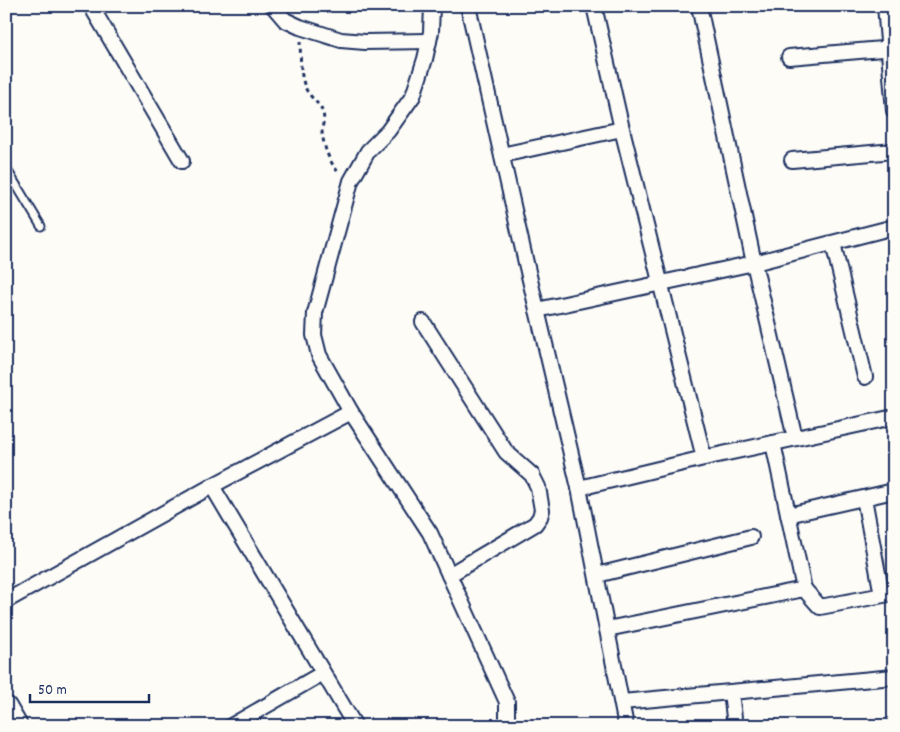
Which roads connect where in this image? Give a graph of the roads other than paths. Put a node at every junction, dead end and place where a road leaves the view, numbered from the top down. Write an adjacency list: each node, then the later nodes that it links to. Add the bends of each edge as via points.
1 (91, 6): 16 (street)
2 (273, 6): 8 (street, via 285,20 300,28 342,40)
3 (432, 6): 8 (street)
4 (468, 6): 14 (street)
5 (594, 6): 12 (street)
6 (699, 6): 21 (street)
7 (885, 6): 9 (street)
8 (429, 41): 26 (street, via 413,96 368,151 351,182 315,313 314,335 319,355)
9 (891, 48): 10 (street); 11 (street)
10 (789, 57)
11 (894, 111)
12 (622, 129): 14 (street); 22 (street)
13 (894, 151): 15 (street)
14 (502, 155): 23 (street)
15 (792, 160)
16 (182, 161)
17 (6, 168): 18 (lane)
18 (41, 226)
19 (894, 227): 20 (street)
20 (833, 243): 21 (street); 25 (street)
21 (754, 263): 22 (street); 28 (street)
22 (660, 283): 23 (street); 30 (street)
23 (537, 310): 32 (street)
24 (423, 322): 37 (street, via 506,452 532,475 541,500 540,517 535,524)
25 (865, 377)
26 (351, 412): 31 (street); 37 (street, via 430,534)
27 (894, 417): 28 (street)
28 (795, 438): 29 (street)
29 (773, 443): 30 (street); 35 (street)
30 (704, 458): 32 (street)
31 (212, 486): 41 (street); 43 (street)
32 (580, 488): 38 (street)
33 (894, 491): 34 (street)
34 (864, 498): 35 (street); 40 (street)
35 (788, 515): 39 (street)
36 (751, 537): 38 (street)
37 (449, 575): 51 (street, via 507,702)
38 (597, 575): 42 (street)
39 (804, 589): 40 (street, via 820,607); 42 (street)
40 (888, 594)
41 (6, 601)
42 (607, 629): 46 (street)
43 (323, 672): 49 (street); 50 (street)
44 (894, 677): 45 (street)
45 (731, 692): 46 (street); 53 (street)
46 (622, 702): 52 (street)
47 (6, 707): 48 (street)
48 (17, 726)
49 (231, 726)
50 (355, 726)
51 (508, 726)
52 (626, 726)
53 (735, 726)

